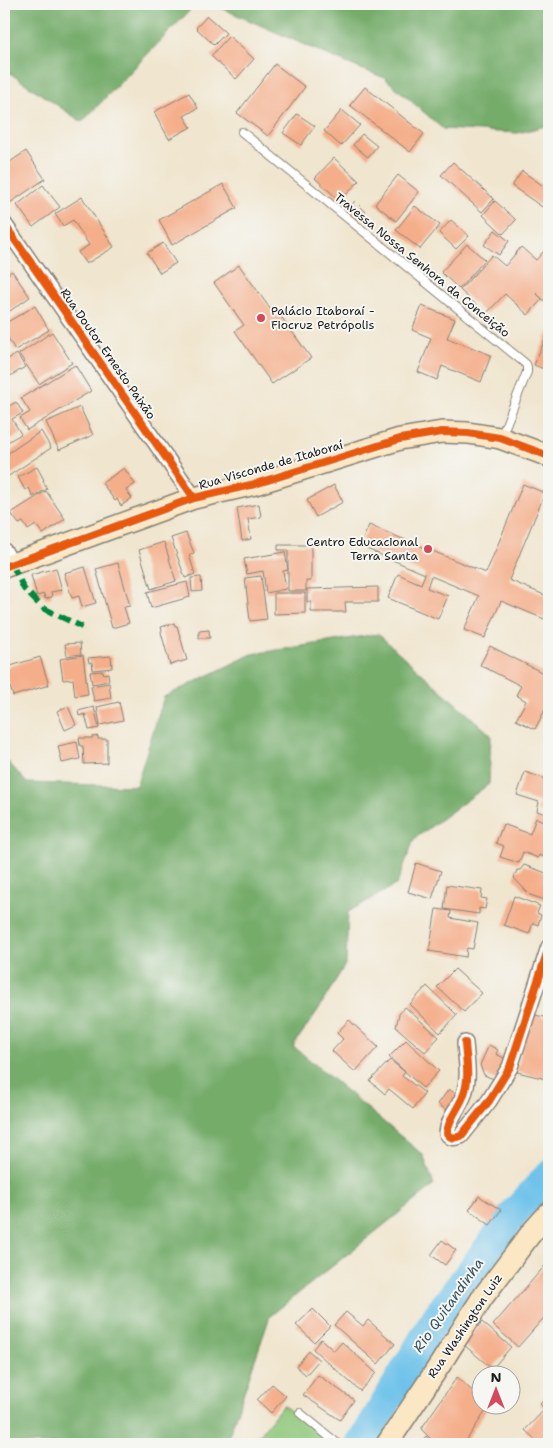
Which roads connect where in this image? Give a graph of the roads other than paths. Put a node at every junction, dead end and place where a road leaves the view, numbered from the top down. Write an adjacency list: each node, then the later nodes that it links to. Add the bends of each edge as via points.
1 (242, 132): 3 (lane, Travessa Nossa Senhora da Conceição, via 526,364 527,372)
2 (4, 224): 5 (street, Rua Doutor Ernesto Paixão)
3 (500, 438): 4 (street, Rua Visconde de Itaboraí); 5 (street, Rua Visconde de Itaboraí, via 442,432 400,439 256,484)
4 (549, 456)
5 (194, 498): 6 (street, Rua Visconde de Itaboraí)
6 (7, 561)
7 (549, 946): 8 (street, via 510,1068 489,1101 461,1136 454,1138 447,1133 466,1088)
8 (465, 1043)
9 (549, 1213): 10 (street, Rua Washington Luiz)
10 (541, 1228): 13 (street, Rua Washington Luiz, via 482,1298)
11 (300, 1413): 12 (lane)
12 (337, 1444)
13 (387, 1444)

